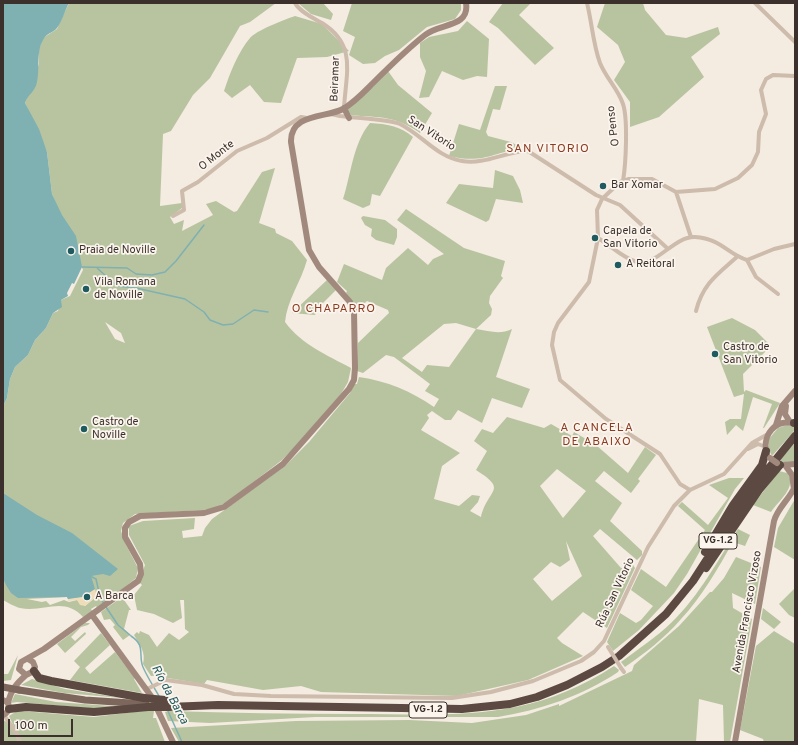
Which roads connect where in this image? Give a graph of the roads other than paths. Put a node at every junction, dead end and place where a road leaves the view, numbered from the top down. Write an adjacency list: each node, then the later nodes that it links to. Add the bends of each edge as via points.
1 (295, 3): 7 (street, Beiramar, via 329,28 344,45 347,66)
2 (466, 3): 7 (street, via 466,13 460,21 427,33)
3 (588, 3): 13 (street, O Penso, via 600,63 623,104 626,155)
4 (754, 3): 5 (street)
5 (795, 42)
6 (795, 76): 14 (street, via 773,75 766,79 761,90 766,114 759,132 758,152 744,174 715,189)
7 (344, 108): 8 (street); 10 (street)
8 (330, 113): 9 (street); 10 (street, San Vitorio)
9 (307, 118): 11 (street, via 301,117); 12 (street)
10 (349, 118): 15 (street, San Vitorio, via 400,124 441,154 461,161 492,159 516,151 528,151)
11 (286, 128): 12 (street); 16 (street, O Monte, via 237,151 198,182 182,191 184,210)
12 (292, 132): 38 (street, via 309,250 319,267 350,302 354,311 354,380 347,392 283,464 229,504 208,513 144,516 129,522 125,528 125,537 140,564 140,578)
13 (623, 180): 14 (street, via 652,179); 15 (street)
14 (676, 192): 17 (street)
15 (602, 198): 18 (street, via 597,210); 20 (street, San Vitorio, via 620,205)
16 (173, 216)
17 (691, 237): 20 (street); 21 (street, via 713,240)
18 (598, 238): 20 (street, via 630,260 639,263 648,262); 36 (street, via 589,282 554,332 552,345 560,380 606,419 660,454 680,484)
19 (795, 244): 22 (street)
20 (667, 248)
21 (738, 256): 22 (street); 24 (street, via 714,277 700,295)
22 (747, 260): 23 (street, via 756,277)
23 (778, 294)
24 (696, 311)
25 (795, 391): 26 (street)
26 (789, 399): 27 (street, via 784,414); 28 (street, via 782,406)
27 (793, 423): 28 (street)
28 (776, 425): 29 (street)
29 (768, 434): 31 (street, Rúa San Vitorio); 32 (street)
30 (795, 436): 37 (highway, VG-1.2, via 755,485)
31 (748, 449): 32 (street, via 758,444); 36 (street, Rúa San Vitorio, via 724,474)
32 (767, 452): 33 (street, bridge); 40 (highway, via 762,465 733,505 688,582)
33 (781, 464): 34 (street); 35 (street, Avenida Francisco Vizoso, via 792,475); 37 (highway, via 755,496 684,599)
34 (795, 464)
35 (794, 488): 53 (street, Avenida Francisco Vizoso, via 777,512 774,521)
36 (690, 490): 39 (street, Rúa San Vitorio, via 674,506 648,547)
37 (676, 603): 40 (highway, VG-1.2)
38 (92, 615): 41 (street); 48 (street)
39 (604, 640): 45 (street, bridge); 48 (street, Rúa San Vitorio, via 581,662 533,681 452,698 234,694 202,685 166,680)
40 (636, 642): 49 (highway, VG-1.2, bridge, via 602,667 567,685 497,706 440,710)
41 (44, 649): 42 (street); 44 (street)
42 (28, 659): 43 (street, via 21,662); 44 (street)
43 (19, 669): 44 (street); 47 (street)
44 (31, 670): 47 (street); 49 (highway, via 40,678)
45 (622, 670)
46 (3, 687): 47 (main road, bridge)
47 (17, 687): 49 (main road, via 84,700); 50 (street, via 11,692)
48 (147, 689): 52 (street)
49 (146, 703): 50 (highway, via 94,712)
50 (5, 707): 51 (street)
51 (20, 742)
52 (173, 742)
53 (735, 742)

